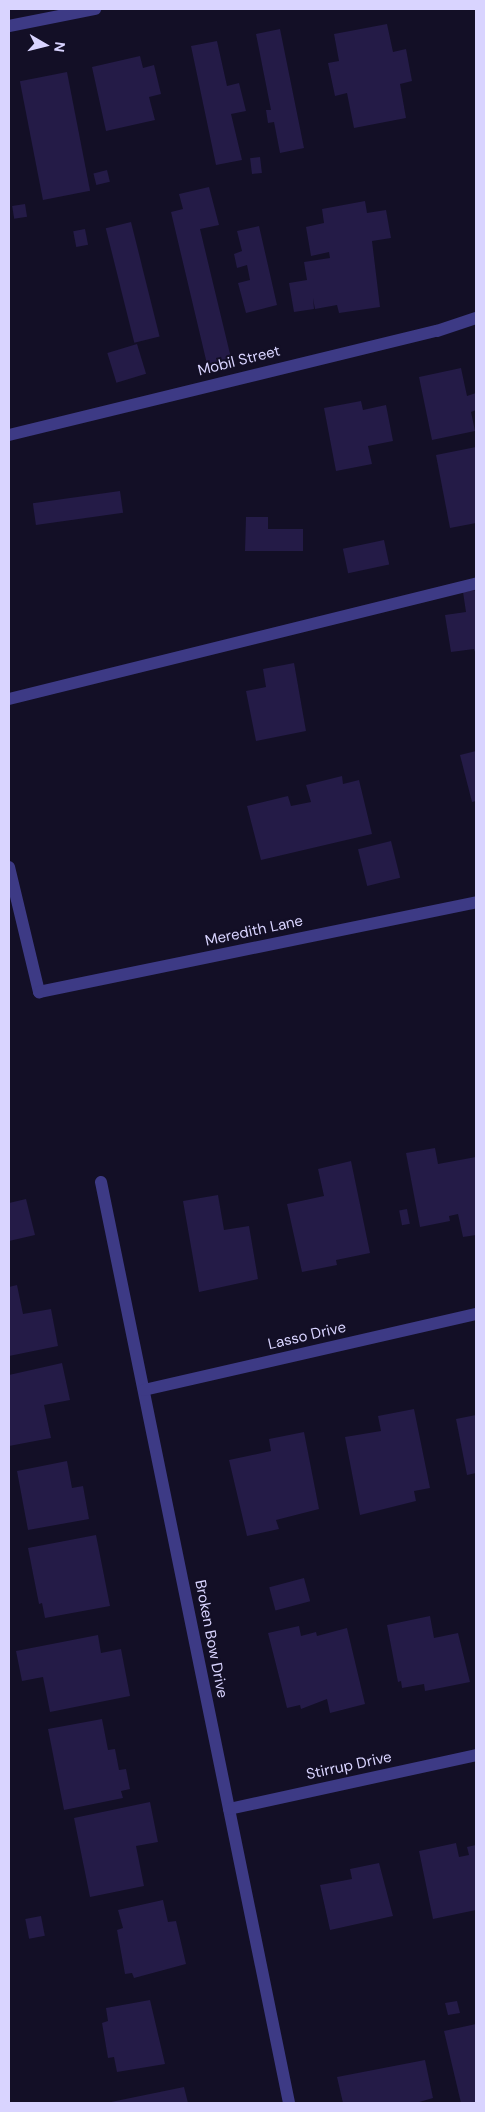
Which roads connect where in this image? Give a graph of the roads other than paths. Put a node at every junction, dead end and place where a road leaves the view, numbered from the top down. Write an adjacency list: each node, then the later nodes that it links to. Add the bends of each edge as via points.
1 (95, 9): 2 (street)
2 (9, 26)
3 (476, 318): 4 (street, Mobil Street, via 437,331)
4 (9, 435)
5 (476, 583): 6 (street)
6 (9, 699)
7 (9, 867): 8 (street, Meredith Lane, via 39,992)
8 (476, 902)
9 (101, 1182): 11 (street, Broken Bow Drive)
10 (476, 1314): 11 (street, Lasso Drive)
11 (144, 1390): 13 (street, Broken Bow Drive)
12 (476, 1756): 13 (street, Stirrup Drive)
13 (229, 1809): 14 (street, Broken Bow Drive)
14 (290, 2103)

